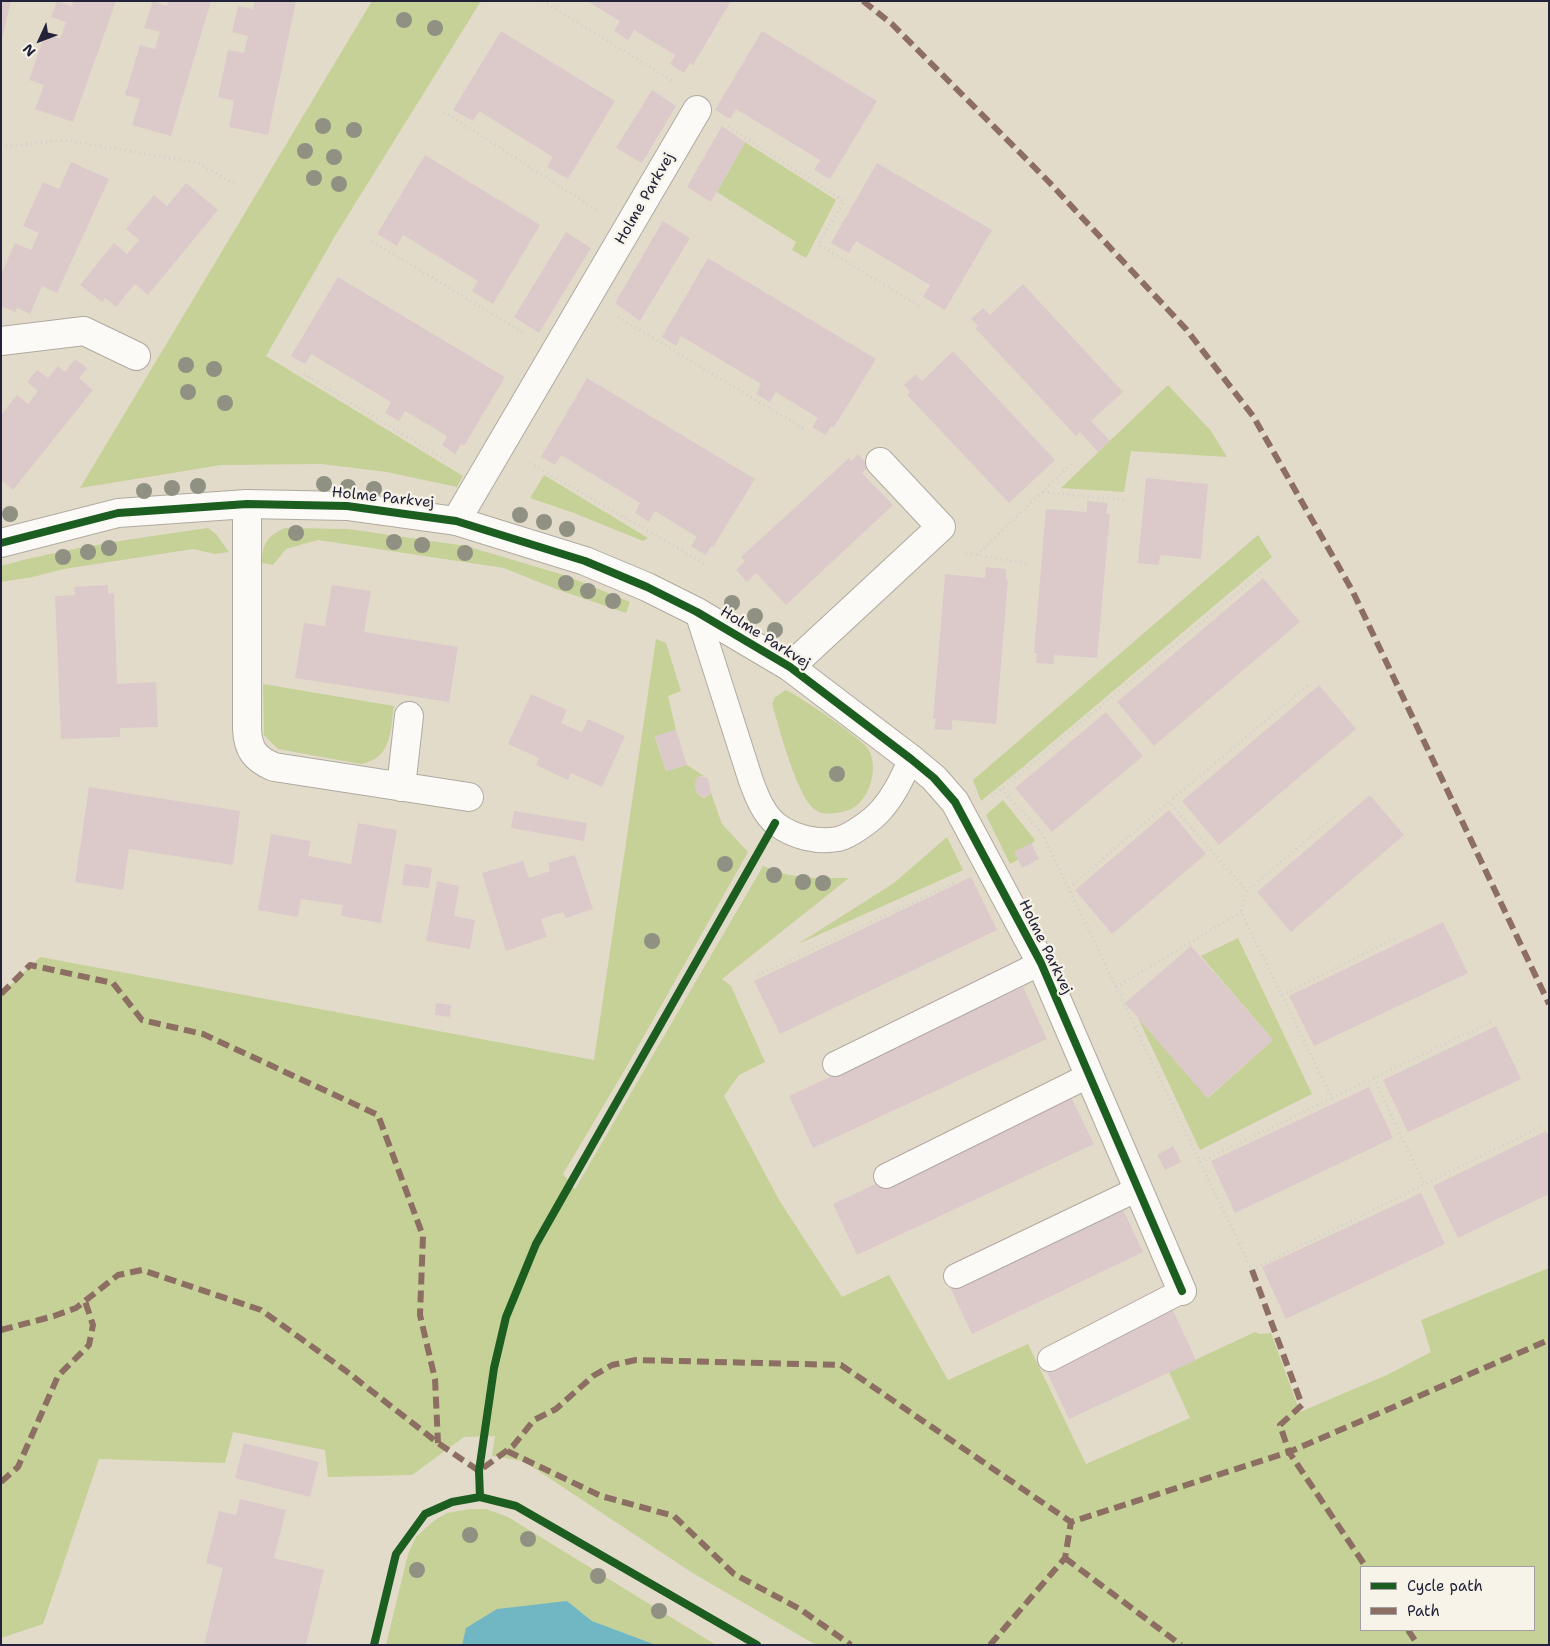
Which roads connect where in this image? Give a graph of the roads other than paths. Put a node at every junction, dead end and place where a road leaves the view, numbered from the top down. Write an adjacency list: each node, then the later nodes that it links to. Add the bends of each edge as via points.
1 (697, 110): 6 (street, Holme Parkvej)
2 (1, 341): 3 (street, via 84,331)
3 (136, 356)
4 (880, 462): 9 (street, Holme Parkvej, via 941,527)
5 (247, 504): 6 (street, Holme Parkvej, via 347,506); 7 (street, Holme Parkvej, via 118,513); 12 (street, via 247,729 248,742 254,754 274,767)
6 (456, 521): 8 (street, Holme Parkvej, via 585,561)
7 (1, 543)
8 (697, 612): 9 (street, Holme Parkvej); 11 (lane, via 759,804 775,823 792,834 815,839 839,839 862,827 882,809)
9 (790, 667): 11 (street, Holme Parkvej)
10 (409, 716): 12 (street)
11 (911, 758): 14 (street, Holme Parkvej, via 955,802)
12 (401, 786): 13 (street)
13 (468, 797)
14 (1041, 963): 15 (lane); 16 (street, Holme Parkvej)
15 (835, 1064)
16 (1090, 1076): 17 (lane); 18 (street, Holme Parkvej)
17 (886, 1176)
18 (1138, 1189): 19 (lane); 20 (street, Holme Parkvej)
19 (956, 1276)
20 (1182, 1291): 21 (lane)
21 (1050, 1359)

